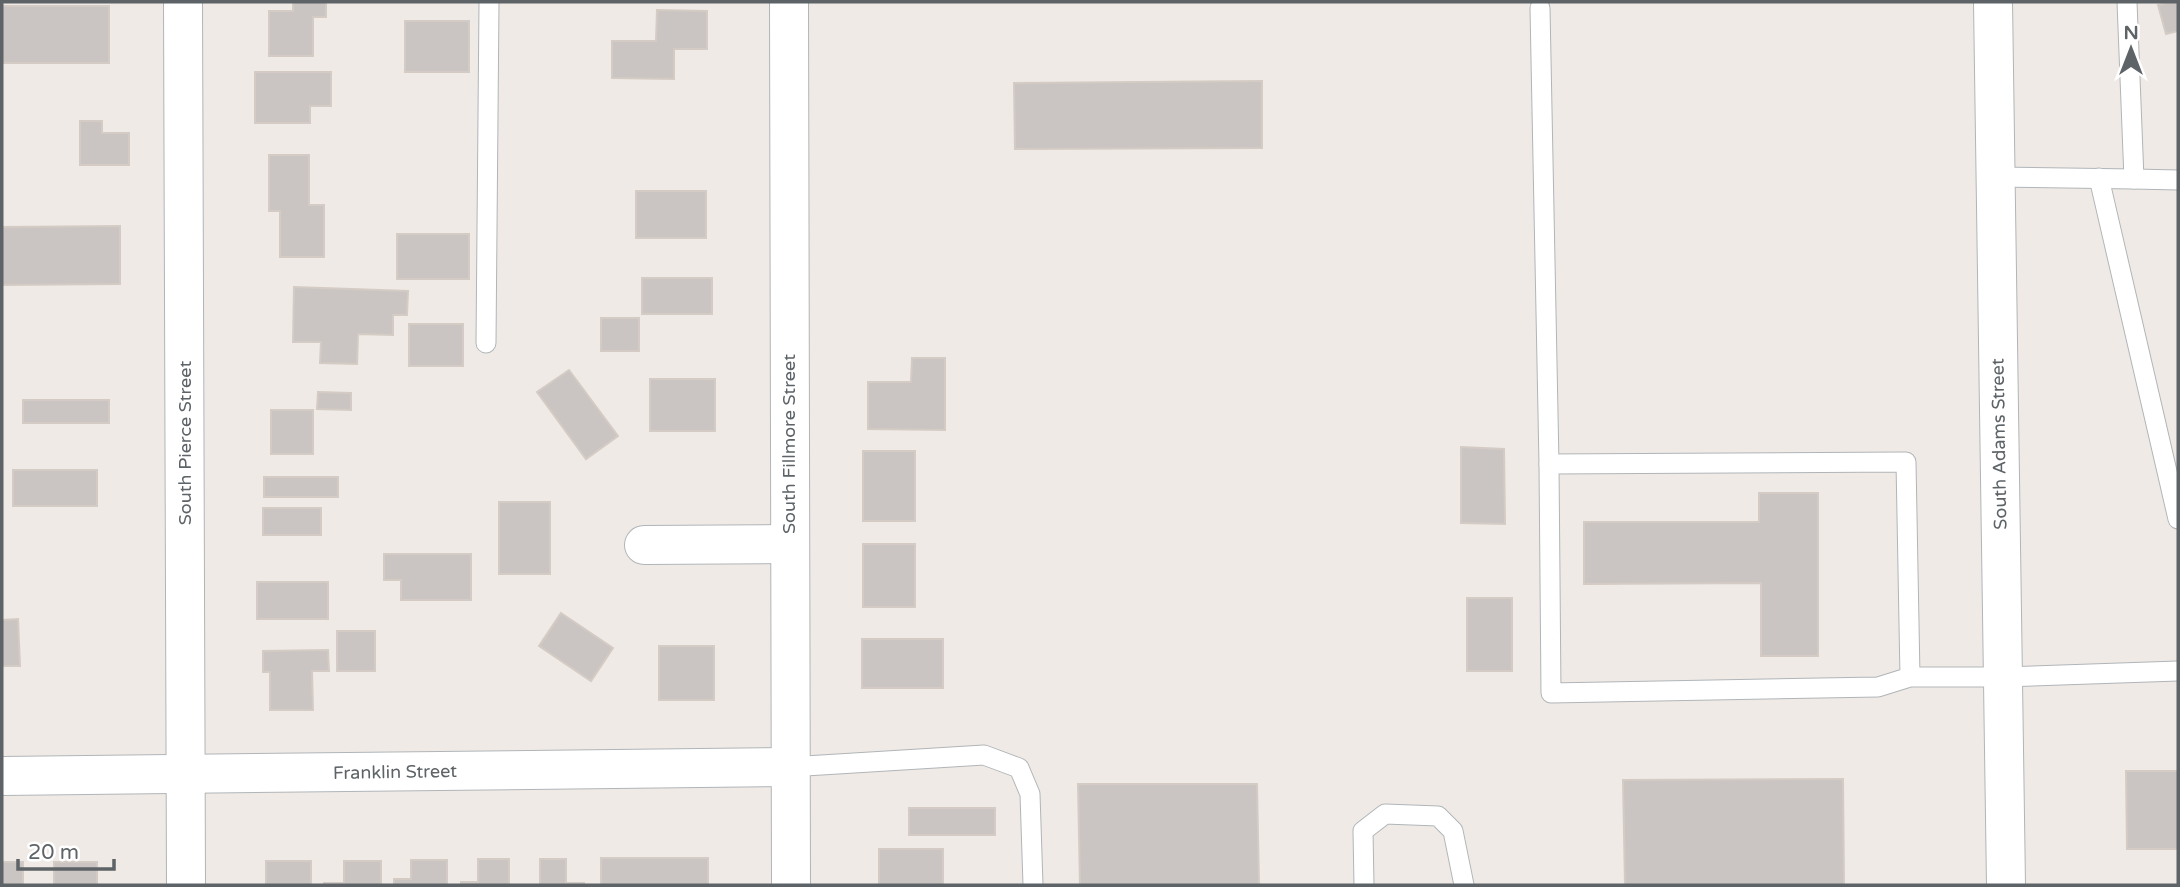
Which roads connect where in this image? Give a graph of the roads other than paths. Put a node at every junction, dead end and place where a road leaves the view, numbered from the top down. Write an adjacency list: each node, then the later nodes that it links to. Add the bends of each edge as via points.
1 (183, 2): 20 (street, South Pierce Street)
2 (489, 2): 11 (lane)
3 (789, 2): 14 (street, South Fillmore Street)
4 (1993, 2): 7 (street, South Adams Street)
5 (2127, 2): 9 (lane)
6 (1540, 8): 12 (lane)
7 (1995, 177): 8 (lane); 18 (street, South Adams Street)
8 (2099, 178): 9 (lane); 13 (lane)
9 (2134, 179): 10 (lane)
10 (2178, 180)
11 (486, 343)
12 (1549, 464): 17 (lane, via 1906,462); 17 (lane, via 1551,693 1878,687)
13 (2178, 519)
14 (789, 544): 15 (street); 19 (street, South Fillmore Street)
15 (644, 545)
16 (2178, 671): 18 (lane)
17 (1910, 677): 18 (lane)
18 (2002, 677): 27 (street, South Adams Street)
19 (789, 767): 20 (street, Franklin Street); 23 (street, South Fillmore Street); 24 (lane, via 984,755 1019,768 1030,794)
20 (185, 774): 21 (street, Franklin Street); 22 (street, South Pierce Street)
21 (2, 776)
22 (186, 885)
23 (791, 885)
24 (1033, 885)
25 (1364, 885): 26 (lane, via 1363,831 1385,814 1438,816 1453,831)
26 (1464, 885)
27 (2006, 885)

